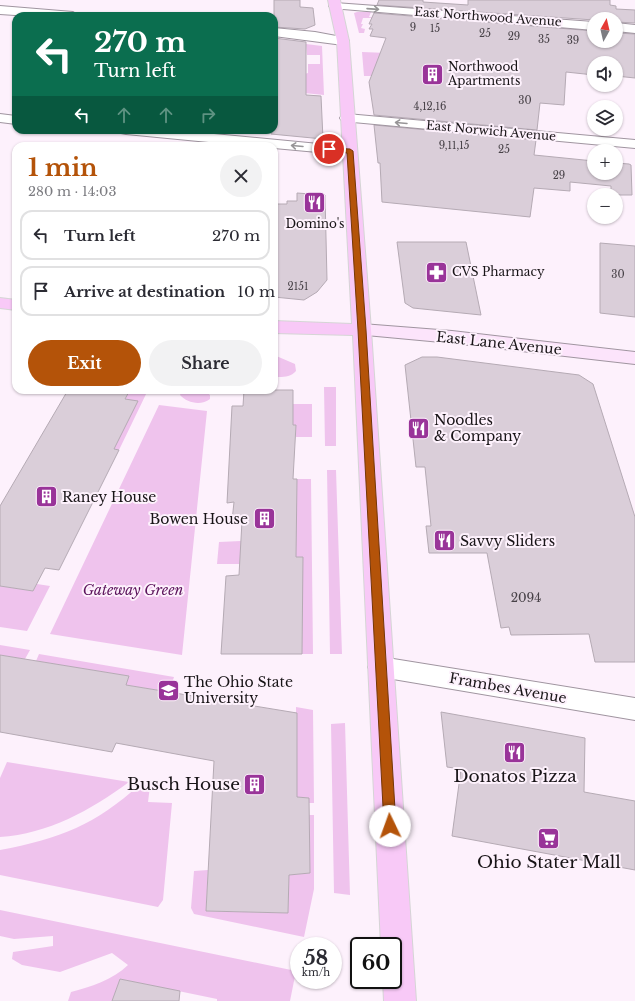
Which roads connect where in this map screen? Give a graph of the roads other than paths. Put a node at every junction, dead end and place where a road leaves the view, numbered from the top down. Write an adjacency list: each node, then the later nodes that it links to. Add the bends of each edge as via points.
1 (334, 3): 4 (street, East Northwood Avenue, one-way to 4); 8 (main road)
2 (0, 10): 3 (street)
3 (24, 12)
4 (587, 25)
5 (623, 28): 6 (street)
6 (635, 29)
7 (278, 32): 8 (street)
8 (343, 42): 10 (main road)
9 (0, 118): 11 (street)
10 (348, 118): 15 (street, East Norwich Avenue, one-way to 10); 16 (main road)
11 (12, 120)
12 (169, 134): 13 (street, one-way to 12)
13 (254, 142)
14 (278, 144): 16 (street, one-way to 14)
15 (635, 144)
16 (350, 151): 20 (main road)
17 (0, 303): 18 (main road)
18 (12, 304)
19 (278, 327): 20 (main road)
20 (362, 330): 21 (street, East Lane Avenue, via 452,337); 22 (main road)
21 (635, 358)
22 (381, 667): 23 (street, Frambes Avenue); 24 (main road)
23 (635, 709)
24 (400, 1001)

